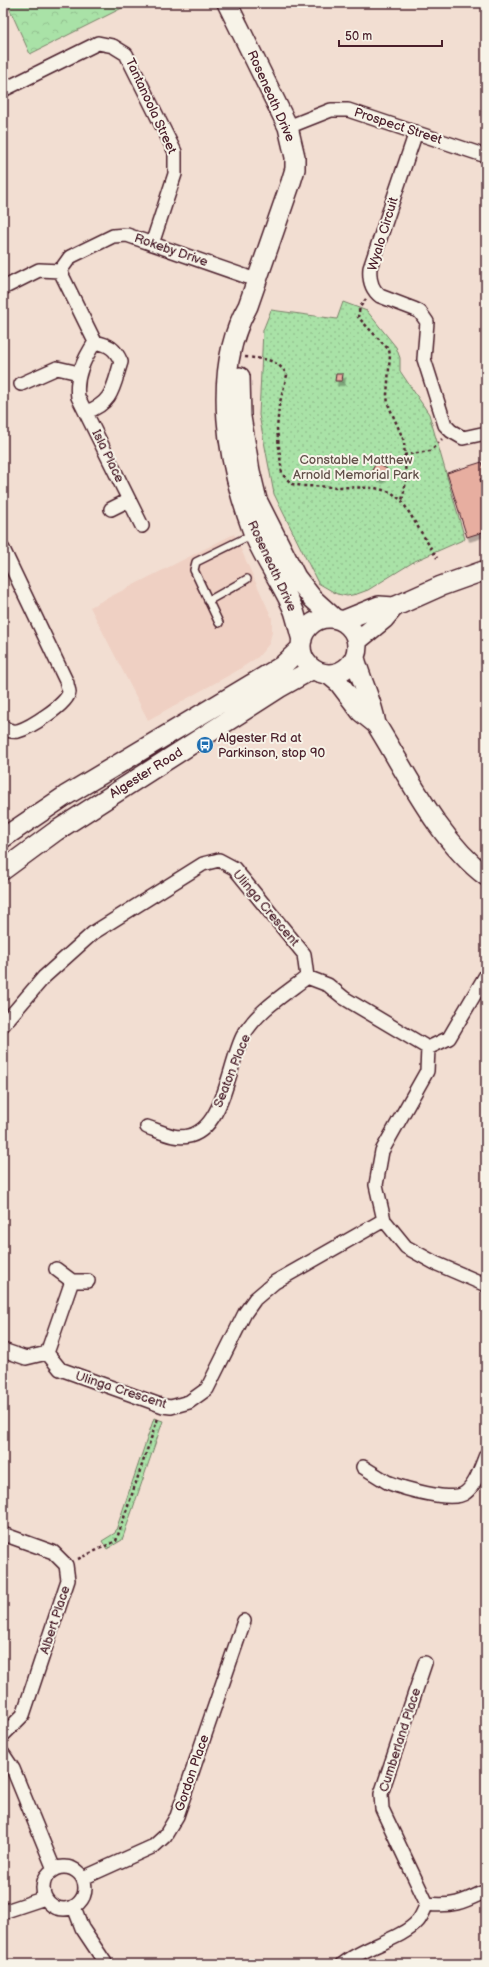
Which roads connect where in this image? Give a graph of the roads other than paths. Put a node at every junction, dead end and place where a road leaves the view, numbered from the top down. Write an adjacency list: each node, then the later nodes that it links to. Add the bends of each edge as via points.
1 (227, 3): 3 (street, Roseneath Drive)
2 (3, 90): 6 (street, Tantanoola Street, via 98,43 113,46 126,54 175,152 175,174)
3 (288, 128): 4 (street, Prospect Street, via 331,110 348,110); 8 (street, Roseneath Drive, via 293,143 295,169)
4 (416, 132): 5 (street, Prospect Street); 15 (street, Wyalo Circuit, via 370,268 370,279 374,290 380,296 420,312 427,322 424,360 450,431 463,438)
5 (486, 156)
6 (152, 244): 7 (street, Rokeby Drive, via 127,235 114,236 70,257); 8 (street, Rokeby Drive)
7 (60, 272): 9 (street, via 39,270); 11 (street)
8 (256, 280): 10 (street, Roseneath Drive)
9 (3, 288)
10 (248, 306): 19 (street, Roseneath Drive, via 239,396); 19 (street, Roseneath Drive, via 238,323 232,344 226,421 236,475)
11 (94, 342): 12 (street, Isla Place, via 85,356); 14 (street, Isla Place, via 108,344 117,351 121,362 110,396 99,408)
12 (79, 374): 13 (street, via 57,368); 14 (street, Isla Place, via 76,384 78,397)
13 (21, 384)
14 (86, 412): 16 (street, Isla Place)
15 (486, 433)
16 (129, 500): 17 (street); 18 (street, Isla Place)
17 (111, 509)
18 (142, 526)
19 (262, 530): 23 (lane, via 196,562 194,570); 25 (street, Roseneath Drive, via 313,599); 27 (street, Roseneath Drive, via 294,611)
20 (3, 549): 31 (street, via 69,692 54,711 18,731)
21 (486, 570): 24 (street)
22 (247, 579): 23 (lane)
23 (208, 600): 26 (lane)
24 (394, 607): 25 (street, via 380,606); 28 (street)
25 (338, 619): 27 (street, via 316,620); 28 (street, via 350,626)
26 (219, 624)
27 (301, 644): 29 (street, via 305,660); 32 (street, Algester Road, via 282,666 64,796)
28 (356, 650): 29 (street, via 343,670); 30 (street, via 360,677 372,703)
29 (320, 672): 30 (street, via 339,683 361,712); 33 (street, Algester Road, via 280,688 92,807)
30 (376, 724): 34 (street, via 444,834)
31 (3, 727)
32 (3, 838)
33 (4, 868)
34 (486, 876)
35 (486, 975): 38 (street, via 449,1038)
36 (307, 977): 37 (street, Ulinga Crescent, via 304,954 234,868 219,860 203,864 93,933 44,978); 38 (street, via 328,985 344,998); 39 (street, Seaton Place, via 257,1017 243,1037 219,1104 208,1125 192,1135 180,1136)
37 (3, 1025)
38 (428, 1048): 40 (street, via 427,1071 382,1151 376,1185)
39 (147, 1127)
40 (384, 1220): 44 (street, via 406,1247 435,1263); 46 (street, Ulinga Crescent, via 270,1286 255,1299 245,1313 206,1389 189,1402 171,1407 163,1406 60,1369)
41 (56, 1269): 42 (street)
42 (72, 1281): 43 (street); 46 (street)
43 (88, 1281)
44 (486, 1285)
45 (3, 1350): 46 (street, via 26,1358)
46 (47, 1353)
47 (486, 1455): 48 (street, via 475,1480 465,1493 452,1497 388,1482)
48 (363, 1467)
49 (3, 1534): 52 (street, Albert Place, via 53,1552 66,1565 68,1580 23,1715)
50 (244, 1621): 55 (street, Gordon Place, via 177,1816 166,1836 154,1846)
51 (425, 1663): 58 (street, Cumberland Place, via 381,1794 382,1809)
52 (3, 1735)
53 (3, 1754): 54 (street, via 16,1776)
54 (54, 1869): 55 (street, via 74,1869); 57 (street, via 45,1878)
55 (83, 1878): 59 (street, via 85,1891)
56 (486, 1891): 58 (street, via 459,1903 445,1906)
57 (45, 1898): 59 (street, via 55,1907); 60 (street)
58 (427, 1904): 62 (street, via 418,1920 406,1930 353,1956)
59 (74, 1907): 61 (street, via 82,1928)
60 (3, 1912)
61 (106, 1964)
62 (343, 1964)

